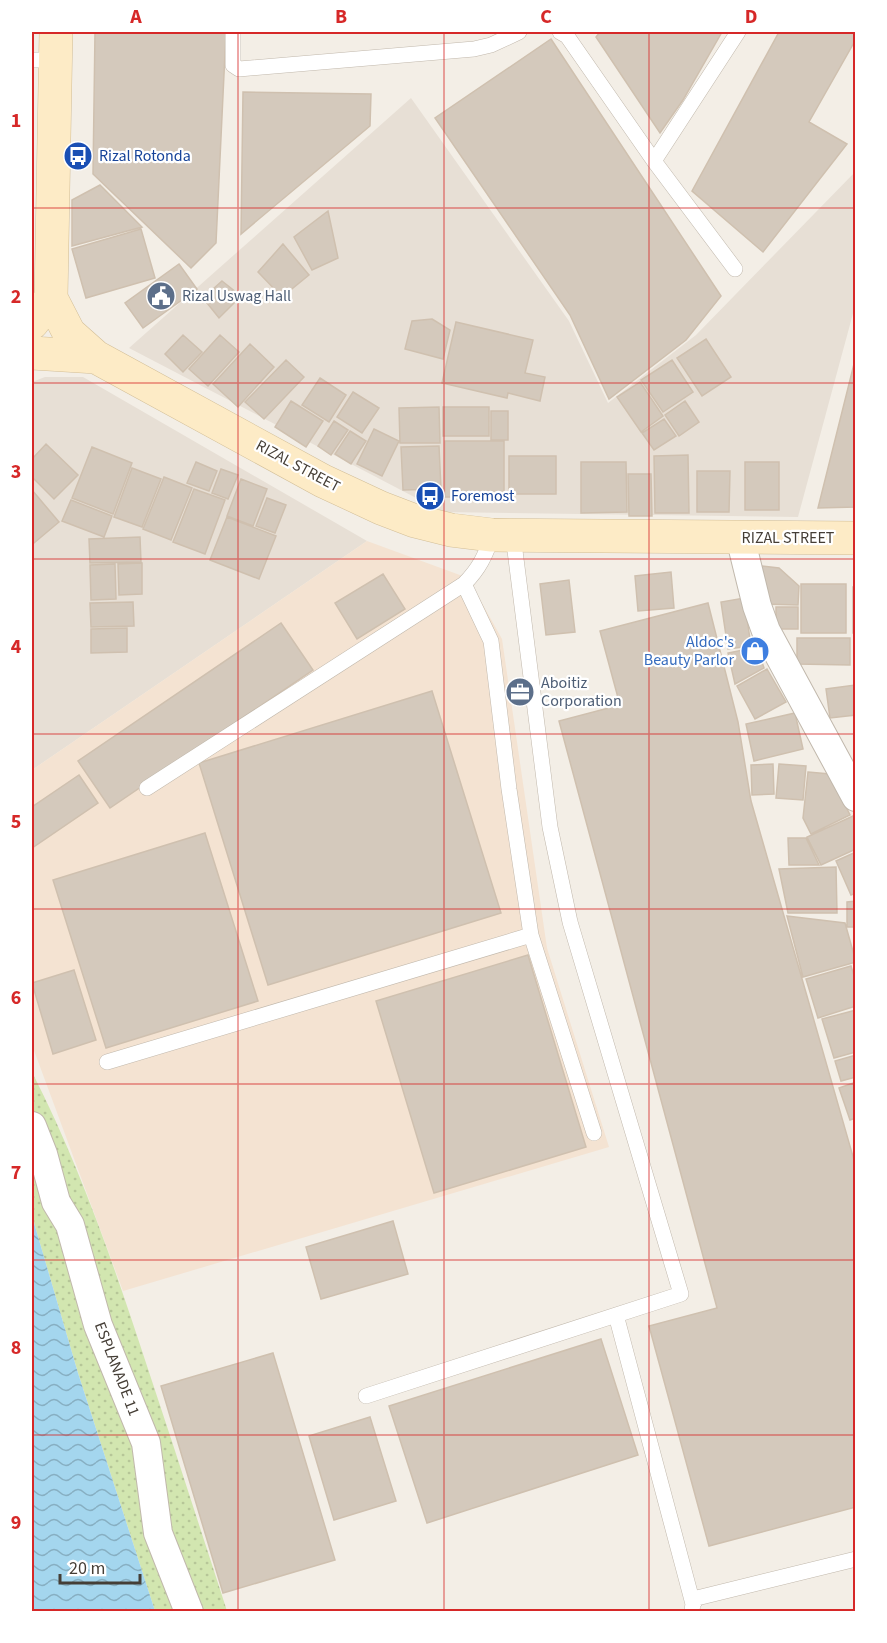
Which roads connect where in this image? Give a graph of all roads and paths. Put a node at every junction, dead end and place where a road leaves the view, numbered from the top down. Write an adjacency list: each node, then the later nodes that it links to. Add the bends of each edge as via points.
1 (232, 32): 2 (lane, via 231,58 239,69 474,49)
2 (519, 32)
3 (738, 32): 6 (lane)
4 (566, 33): 6 (lane)
5 (47, 51): 8 (main road, RIZAL STREET)
6 (654, 161): 7 (lane)
7 (735, 269)
8 (41, 311): 10 (main road, RIZAL STREET)
9 (32, 354): 10 (main road)
10 (96, 357): 11 (main road, RIZAL STREET, via 323,481 381,508 451,530)
11 (502, 535): 12 (main road, RIZAL STREET); 14 (lane); 21 (lane, via 550,827 570,922 681,1294)
12 (740, 537): 13 (main road, RIZAL STREET); 16 (street, via 766,631)
13 (855, 538)
14 (464, 584): 15 (lane); 17 (lane, via 490,641)
15 (147, 788)
16 (855, 797)
17 (531, 935): 18 (lane); 20 (lane)
18 (106, 1062)
19 (32, 1128): 25 (street, ESPLANADE 11, via 56,1202 70,1225 98,1325 146,1443 158,1533)
20 (594, 1133)
21 (616, 1315): 22 (lane); 24 (lane)
22 (366, 1396)
23 (855, 1559): 24 (lane, via 697,1598)
24 (692, 1608)
25 (189, 1611)

